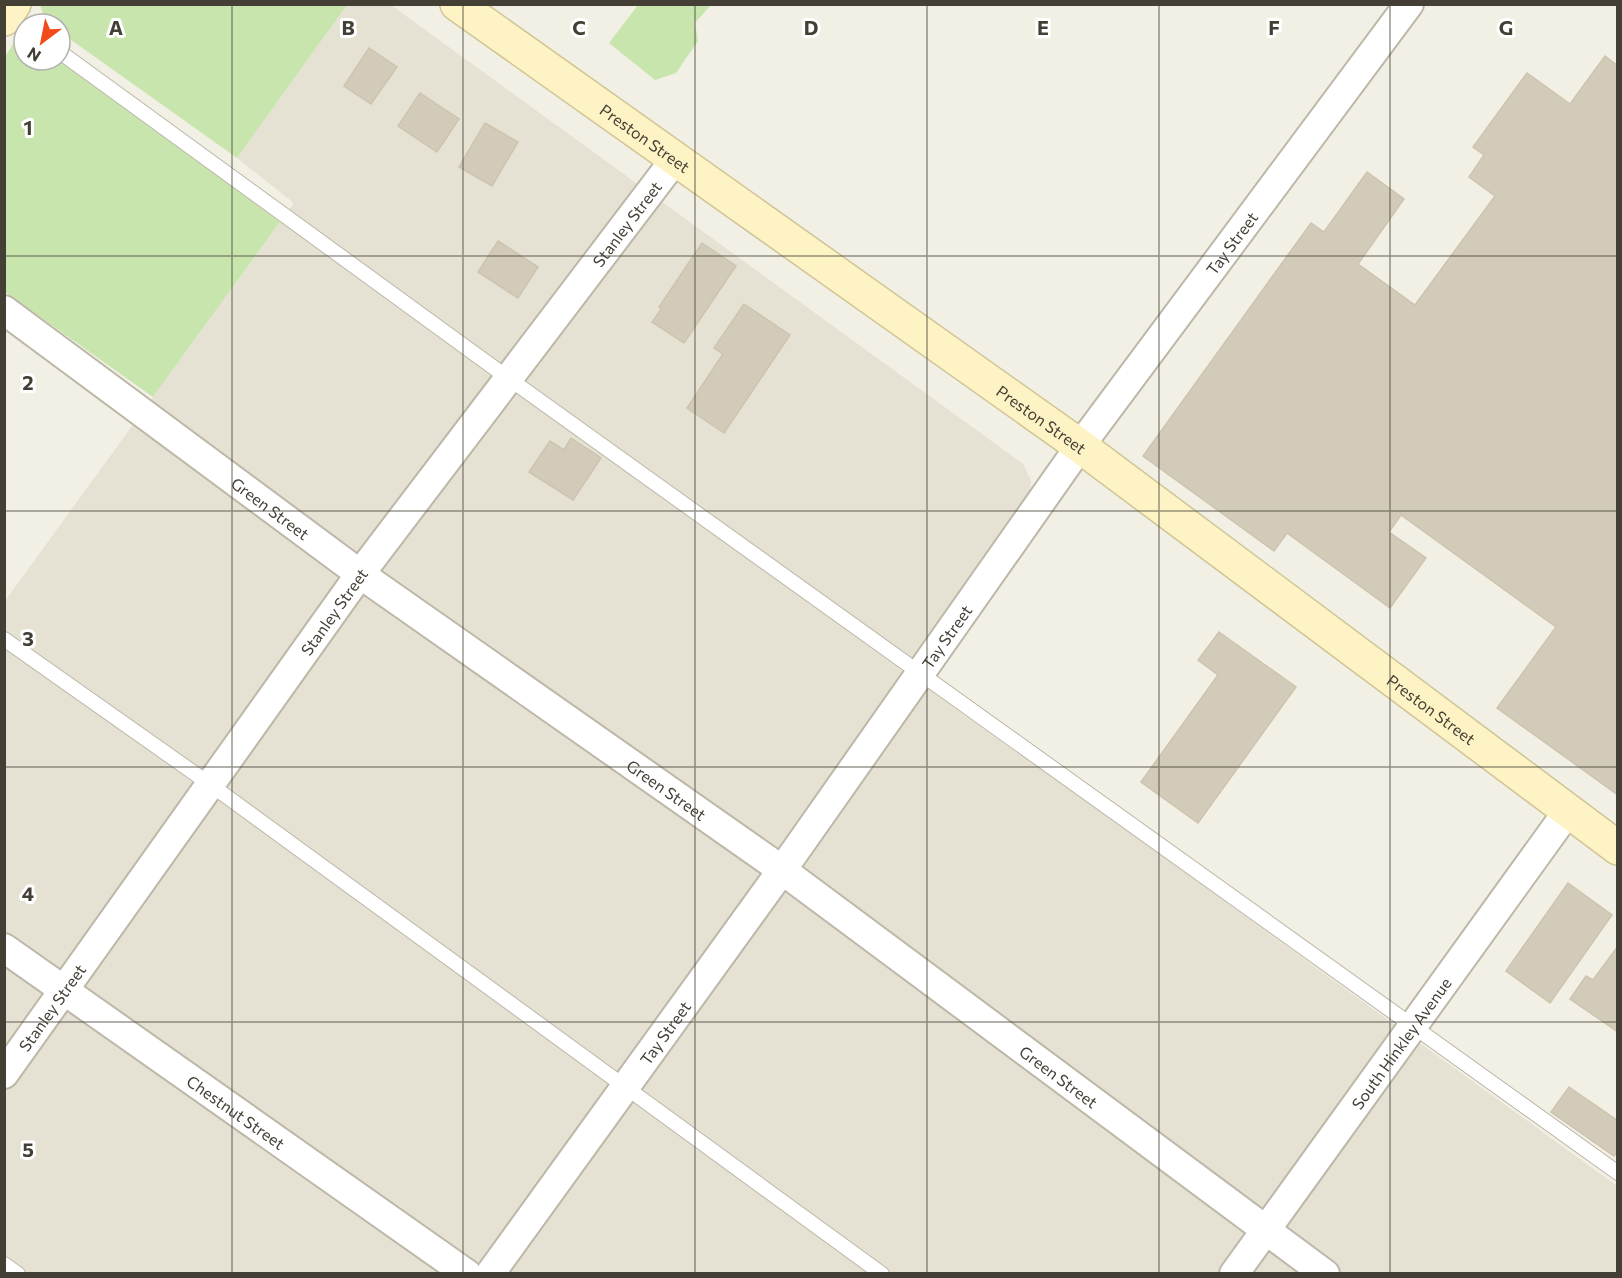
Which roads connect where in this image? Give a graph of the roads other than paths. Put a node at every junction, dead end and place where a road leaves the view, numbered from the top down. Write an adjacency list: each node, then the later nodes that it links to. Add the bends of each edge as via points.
1 (457, 4): 4 (street, Preston Street)
2 (1409, 4): 7 (street, Tay Street)
3 (72, 61): 6 (lane)
4 (676, 158): 6 (street, Stanley Street); 7 (street, Preston Street)
5 (4, 310): 8 (street, Green Street)
6 (508, 378): 8 (street, Stanley Street); 10 (lane)
7 (1080, 446): 10 (street, Tay Street); 12 (street, Preston Street)
8 (360, 574): 11 (street, Stanley Street); 14 (street, Green Street)
9 (4, 639): 11 (lane)
10 (921, 673): 14 (street, Tay Street); 17 (lane)
11 (211, 785): 16 (street, Stanley Street); 19 (lane)
12 (1568, 811): 13 (street, Preston Street); 17 (street, South Hinkley Avenue)
13 (1617, 848)
14 (782, 870): 19 (street, Tay Street); 21 (street, Green Street)
15 (4, 948): 16 (street, Chestnut Street)
16 (64, 992): 18 (street, Stanley Street); 24 (street, Chestnut Street)
17 (1413, 1026): 20 (lane); 21 (street, South Hinkley Avenue)
18 (4, 1074)
19 (626, 1086): 25 (street, Tay Street); 26 (lane)
20 (1617, 1173)
21 (1266, 1230): 27 (street, South Hinkley Avenue); 28 (street, Green Street)
22 (4, 1264): 23 (lane)
23 (18, 1274)
24 (467, 1274)
25 (490, 1274)
26 (882, 1274)
27 (1234, 1274)
28 (1325, 1274)

